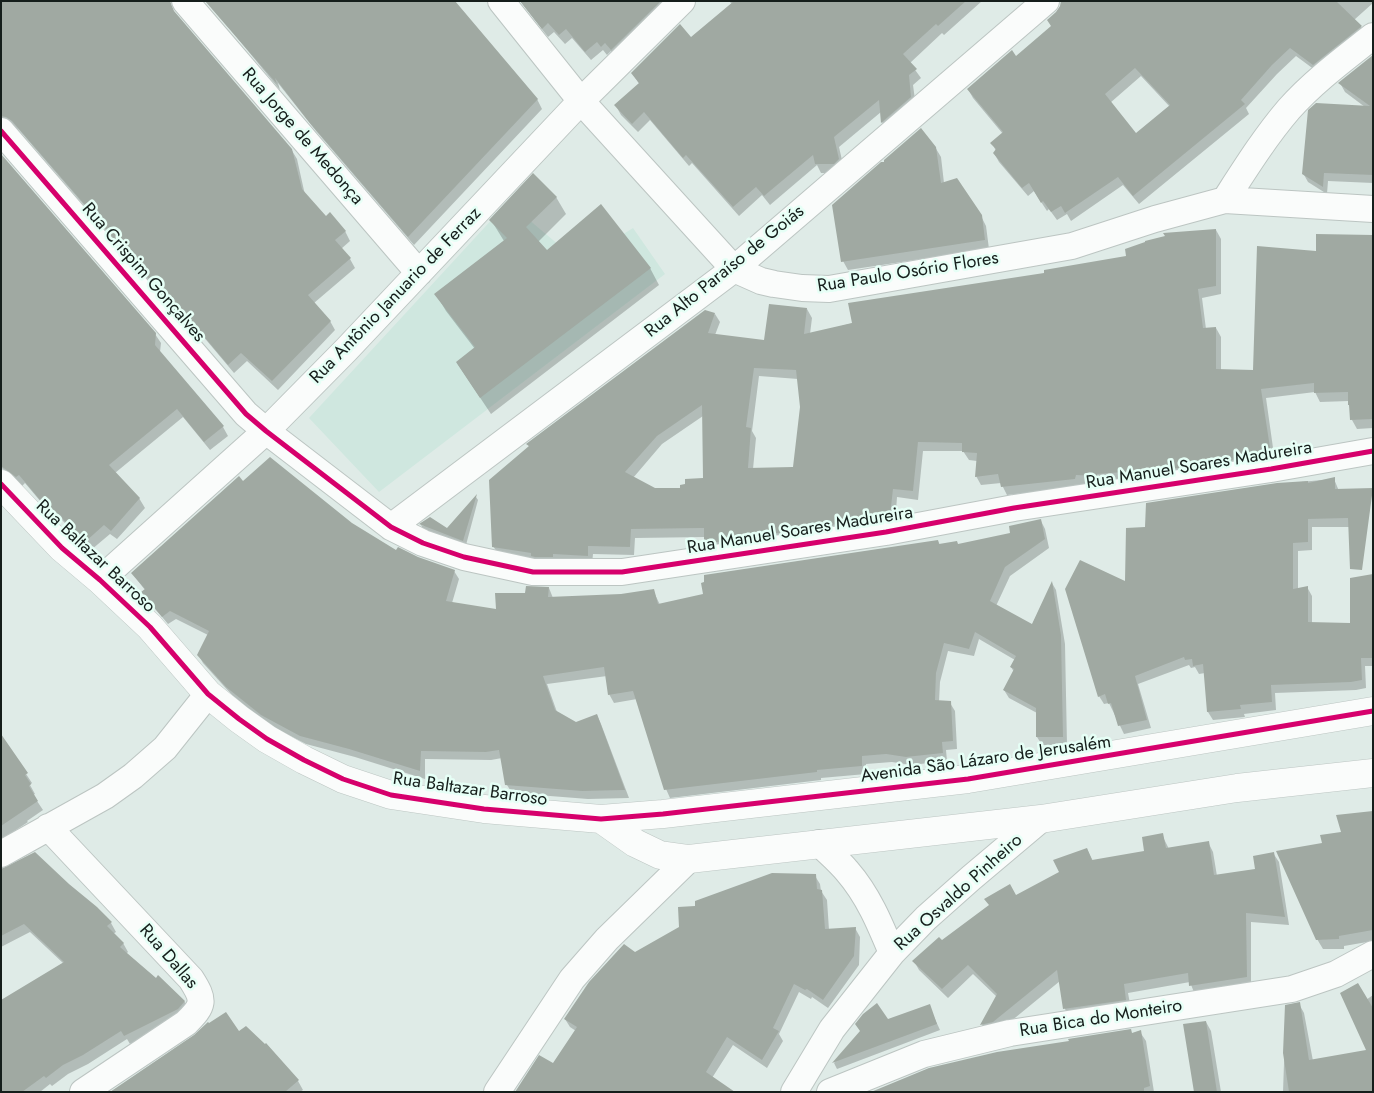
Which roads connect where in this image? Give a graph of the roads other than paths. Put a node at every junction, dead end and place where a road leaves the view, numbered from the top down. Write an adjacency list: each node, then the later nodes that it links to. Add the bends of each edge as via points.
1 (185, 1): 11 (street, Rua Jorge de Medonça)
2 (501, 1): 6 (street, Rua Paulo Osório Flores)
3 (682, 1): 6 (street, Rua Antônio Januario de Ferraz)
4 (1046, 1): 10 (street, Rua Alto Paraíso de Goiás)
5 (1373, 36): 8 (street, via 1290,108 1265,139)
6 (581, 101): 10 (street, Rua Paulo Osório Flores); 11 (street, Rua Antônio Januario de Ferraz)
7 (1, 131): 12 (street, Rua Crispim Gonçalves, via 246,414)
8 (1225, 200): 9 (street, Rua Paulo Osório Flores); 10 (street, Rua Paulo Osório Flores, via 1072,246 830,289 774,284)
9 (1373, 209)
10 (734, 269): 15 (street, Rua Alto Paraíso de Goiás)
11 (418, 273): 12 (street, Rua Antônio Januario de Ferraz)
12 (266, 431): 15 (street, Rua Manuel Soares Madureira); 16 (street, Rua Antônio Januario de Ferraz)
13 (1373, 452): 15 (street, Rua Manuel Soares Madureira, via 622,572 533,572 464,557 422,543)
14 (1, 484): 16 (street, Rua Baltazar Barroso, via 62,548)
15 (391, 526)
16 (100, 580): 17 (street, Rua Baltazar Barroso, via 150,628)
17 (208, 694): 20 (street, Rua Baltazar Barroso, via 267,739 304,760 391,795 484,809); 22 (street, via 164,748 133,776 105,796)
18 (1373, 712): 20 (street, Avenida São Lázaro de Jerusalém, via 968,779)
19 (1373, 773): 21 (street, via 1237,788)
20 (601, 819): 25 (street, via 635,843 660,855)
21 (1041, 819): 23 (street); 26 (street, Rua Osvaldo Pinheiro, via 926,918)
22 (48, 827): 24 (street); 28 (street, Rua Dallas, via 191,979 200,994 197,1012 186,1023)
23 (819, 844): 25 (street); 26 (street, via 846,869 863,892)
24 (1, 854)
25 (689, 858): 29 (street, via 607,939 572,979)
26 (892, 953): 30 (street, Rua Osvaldo Pinheiro, via 832,1029)
27 (1373, 954): 31 (street, Rua Bica do Monteiro, via 1336,974 1292,989 1010,1033 924,1054)
28 (83, 1092)
29 (497, 1092)
30 (794, 1092)
31 (830, 1092)

